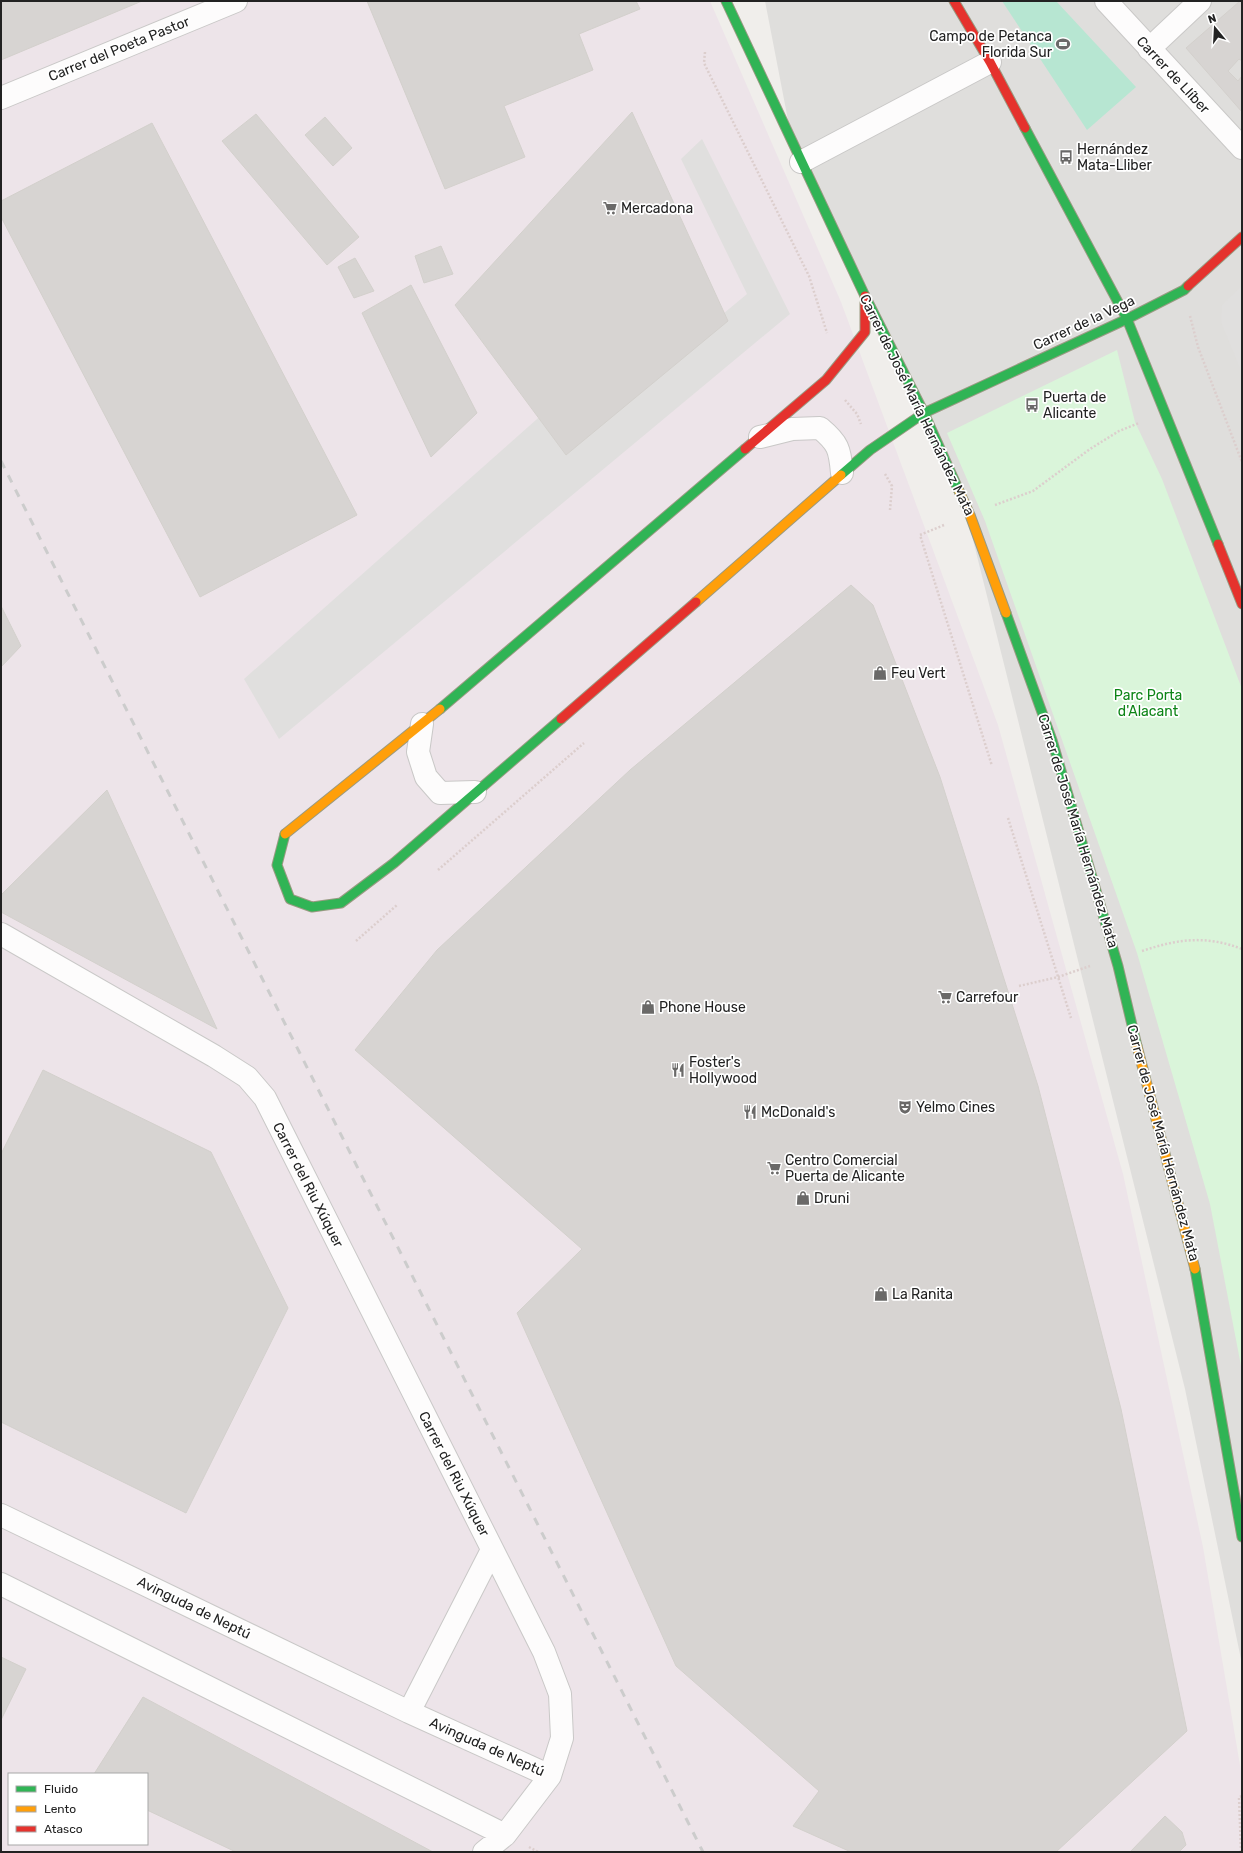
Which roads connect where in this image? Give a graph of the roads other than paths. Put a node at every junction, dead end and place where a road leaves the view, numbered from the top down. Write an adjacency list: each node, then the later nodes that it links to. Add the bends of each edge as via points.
1 (236, 1): 8 (street, Carrer del Poeta Pastor)
2 (726, 1): 10 (main road, Carrer de José María Hernández Mata)
3 (954, 1): 7 (main road)
4 (1106, 1): 6 (street, Carrer de Llíber)
5 (1200, 1): 6 (street)
6 (1149, 49): 9 (street, Carrer de Llíber)
7 (990, 62): 10 (street); 13 (main road)
8 (1, 98)
9 (1242, 148)
10 (801, 162): 12 (main road, Carrer de José María Hernández Mata)
11 (1242, 237): 13 (main road, Carrer de la Vega, via 1184,290)
12 (865, 296): 14 (main road, Carrer de José María Hernández Mata); 15 (main road, Carrer de la Vega, via 865,332 826,380)
13 (1128, 319): 14 (main road, Carrer de la Vega); 17 (main road)
14 (924, 413): 16 (main road, Carrer de la Vega, via 870,450); 22 (main road, Carrer de José María Hernández Mata, via 970,515 1052,740 1116,957 1193,1255)
15 (760, 438): 16 (street, via 792,429 820,428 834,440 841,456); 18 (main road, Carrer de la Vega)
16 (842, 473): 19 (main road, Carrer de la Vega)
17 (1242, 604)
18 (422, 724): 19 (street, via 418,752 426,777 440,793); 19 (main road, Carrer de la Vega, via 285,833 277,865 290,899 312,907 342,903 394,863)
19 (475, 792)
20 (1, 934): 23 (street, Carrer del Riu Xúquer, via 214,1056 247,1077 265,1098)
21 (1, 1515): 25 (street, Avinguda de Neptú)
22 (1242, 1537)
23 (492, 1550): 25 (street, Carrer del Riu Xúquer); 26 (street, Carrer del Riu Xúquer, via 544,1652 560,1694 562,1738)
24 (1, 1584): 27 (street)
25 (409, 1712): 26 (street, Avinguda de Neptú)
26 (550, 1776): 27 (street, Avinguda de Neptú)
27 (505, 1835): 28 (street, Avinguda de Neptú)
28 (484, 1852)

